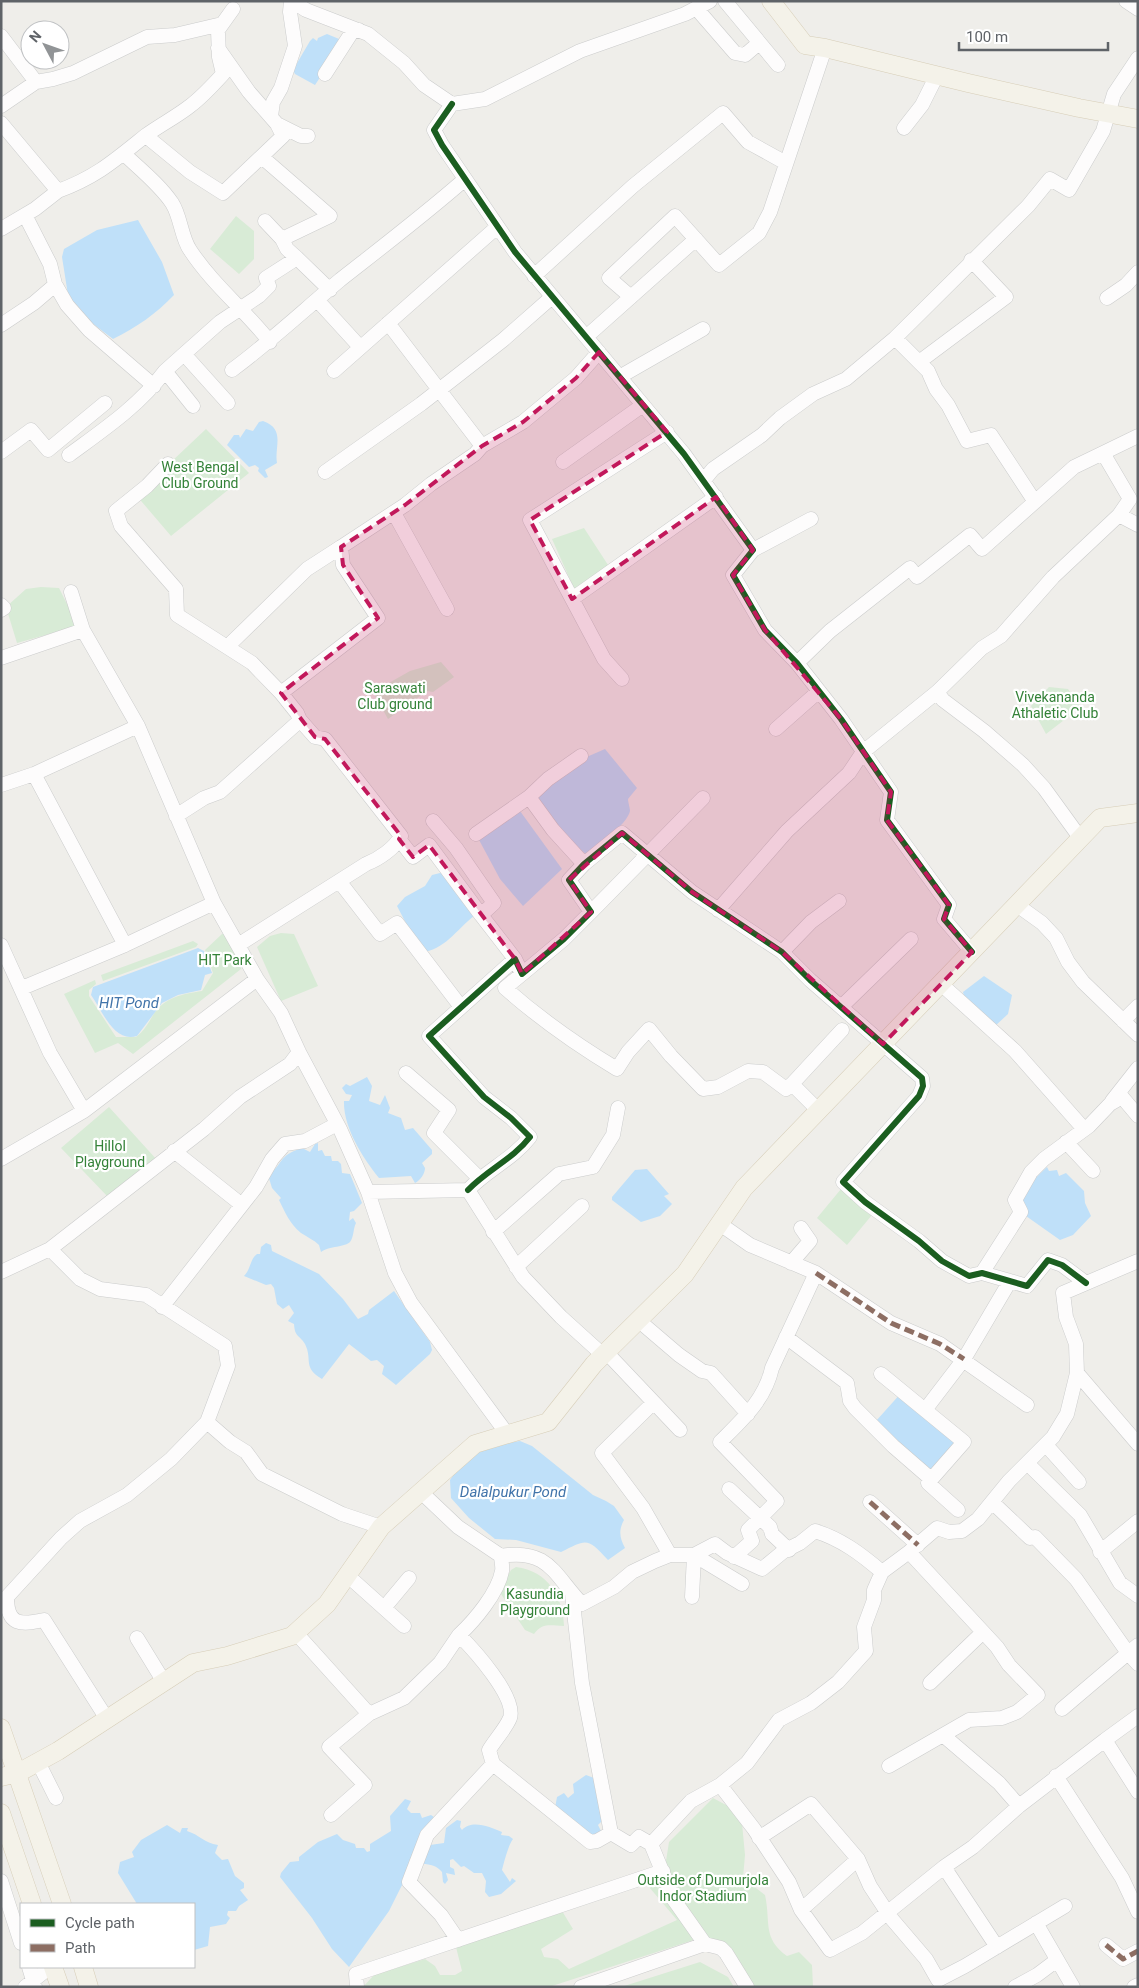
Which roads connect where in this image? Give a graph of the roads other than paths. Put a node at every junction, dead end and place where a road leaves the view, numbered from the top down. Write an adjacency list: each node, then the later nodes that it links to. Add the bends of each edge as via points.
1 (292, 1): 10 (street, via 306,10); 24 (street, via 290,12 296,46 273,102)
2 (710, 1): 7 (street)
3 (725, 1): 12 (street)
4 (772, 1): 14 (main road, via 805,45)
5 (1126, 1): 8 (street)
6 (235, 4): 9 (street)
7 (696, 8): 12 (street, via 735,53 745,55); 20 (street, via 580,51 485,100)
8 (1138, 9)
9 (222, 24): 13 (street, via 218,30); 19 (street, via 175,35 148,37 73,73)
10 (359, 30): 17 (street, via 352,32); 20 (street, via 380,42 424,85)
11 (1, 36): 19 (street)
12 (759, 44): 16 (street)
13 (218, 48): 24 (street, via 249,92); 27 (street, via 223,74 191,105)
14 (825, 48): 18 (main road); 31 (street)
15 (1138, 58): 22 (street, via 1114,94)
16 (778, 65)
17 (325, 74)
18 (937, 75): 22 (main road); 26 (street, via 922,105)
19 (36, 82): 21 (street)
20 (452, 104): 32 (street, via 434,130)
21 (1, 106)
22 (1109, 113): 23 (main road); 41 (street, via 1070,190 1050,179 1028,206)
23 (1138, 119)
24 (274, 120): 28 (street, via 301,136); 30 (street, via 283,136)
25 (1, 123): 33 (street)
26 (904, 128)
27 (146, 136): 29 (street); 30 (street, via 190,172 223,193)
28 (308, 136)
29 (124, 154): 33 (street, via 84,181); 50 (street, via 172,204 188,248)
30 (262, 158): 39 (street, via 330,216)
31 (786, 163): 38 (street, via 770,212 759,233 742,248 719,265); 43 (street, via 748,142 723,113 639,180)
32 (464, 180): 36 (street); 45 (street)
33 (58, 191): 34 (street)
34 (25, 215): 37 (street); 44 (street, via 50,264)
35 (265, 221): 39 (street)
36 (496, 228): 43 (street); 51 (street)
37 (1, 230)
38 (696, 238): 47 (street); 47 (street, via 675,216 668,222 609,278)
39 (282, 239): 40 (street, via 286,249)
40 (298, 258): 45 (street); 50 (street, via 266,278 269,286)
41 (971, 260): 55 (street); 60 (street, via 1006,298)
42 (1138, 272): 48 (street)
43 (534, 276): 46 (street)
44 (55, 285): 52 (street); 65 (street, via 89,330)
45 (330, 290): 49 (street)
46 (552, 297): 54 (street); 66 (street)
47 (631, 297): 54 (street)
48 (1107, 298)
49 (318, 301): 56 (street, via 279,331); 57 (street)
50 (239, 309): 56 (street, via 250,316); 59 (street)
51 (388, 324): 57 (street); 66 (street)
52 (1, 325)
53 (703, 328): 64 (street)
54 (586, 337): 58 (street)
55 (895, 338): 60 (street); 80 (street, via 846,380 813,394)
56 (270, 342): 61 (street)
57 (360, 347): 63 (street)
58 (599, 352): 64 (street); 73 (street, via 547,403 523,422)
59 (184, 354): 62 (street); 68 (street)
60 (919, 362): 82 (street, via 928,371 966,441 991,435)
61 (232, 370)
62 (165, 371): 65 (street); 70 (street)
63 (334, 371)
64 (621, 376): 69 (street)
65 (154, 386): 76 (street, via 119,419)
66 (439, 390): 73 (street); 79 (street, via 388,430)
67 (105, 403): 74 (street, via 48,450 31,430)
68 (228, 404)
69 (643, 405): 71 (street); 77 (street)
70 (193, 406)
71 (667, 432): 80 (street); 90 (street, via 530,520)
72 (1138, 436): 75 (street)
73 (482, 446): 83 (street)
74 (1, 452)
75 (1104, 453): 82 (street, via 1074,467); 84 (street, via 1130,499)
76 (69, 455)
77 (563, 462)
78 (168, 464): 95 (street, via 116,511 121,526 176,588 177,614)
79 (325, 472)
80 (704, 480): 81 (street)
81 (716, 497): 88 (street); 90 (street)
82 (1035, 502): 97 (street, via 982,549 970,535 917,578 910,568 830,631)
83 (394, 513): 87 (street); 93 (street)
84 (1119, 515): 86 (street); 100 (street, via 1052,578 1002,636 961,667)
85 (811, 519): 88 (street)
86 (1138, 525)
87 (341, 547): 95 (street, via 308,569); 101 (street, via 343,565 378,618)
88 (753, 550): 97 (street, via 733,575 765,630)
89 (71, 592): 94 (street)
90 (572, 599): 98 (street, via 604,659)
91 (1, 605): 92 (street, via 4,608)
92 (1, 610)
93 (447, 610)
94 (83, 630): 96 (street); 103 (street)
95 (228, 646): 101 (street, via 252,663)
96 (1, 658)
97 (797, 663): 99 (street)
98 (622, 679)
99 (819, 691): 104 (street); 105 (street)
100 (937, 692): 105 (street); 116 (street, via 1023,765)
101 (281, 693): 102 (street)
102 (300, 720): 112 (street, via 220,792); 115 (street, via 315,737 325,739 401,836)
103 (138, 726): 107 (street); 112 (street)
104 (776, 729)
105 (863, 752): 123 (street, via 849,772 782,836); 131 (street, via 891,792 887,820 949,905 944,919)
106 (581, 756): 109 (street, via 548,778)
107 (34, 774): 108 (street); 128 (street)
108 (1, 785)
109 (529, 797): 114 (street); 118 (street)
110 (703, 798): 117 (street)
111 (1138, 813): 116 (main road, via 1100,818)
112 (176, 816): 121 (street)
113 (433, 821): 125 (street, via 456,848 494,904)
114 (476, 834)
115 (399, 839): 119 (street, via 396,845 375,860); 125 (street, via 413,857 430,845)
116 (1081, 839): 122 (main road)
117 (646, 853): 118 (street, via 622,833); 123 (street); 124 (street)
118 (584, 864): 124 (street, via 568,880)
119 (339, 881): 129 (street); 138 (street, via 380,934 397,923)
120 (838, 901): 130 (street, via 811,922)
121 (214, 903): 128 (street); 129 (street)
122 (1017, 905): 131 (main road); 140 (street, via 1056,938 1083,982)
123 (718, 910): 130 (street)
124 (591, 912): 133 (street)
125 (481, 915): 132 (street)
126 (911, 938): 139 (street)
127 (1, 945): 136 (street)
128 (125, 945): 136 (street)
129 (238, 945): 134 (street)
130 (782, 952): 139 (street)
131 (972, 952): 135 (main road)
132 (515, 959): 133 (street); 138 (street)
133 (522, 974): 147 (street, via 505,988 534,1013 617,1069 649,1029 703,1089 718,1087 748,1071 763,1072 786,1089)
134 (258, 979): 144 (street, via 282,1013); 150 (street)
135 (940, 984): 143 (main road); 154 (street, via 1015,1051)
136 (22, 988): 150 (street, via 50,1053)
137 (1138, 1006): 140 (street)
138 (461, 1007): 159 (street, via 429,1036 484,1097 530,1137 519,1151)
139 (841, 1007): 143 (street)
140 (1123, 1021): 142 (street)
141 (842, 1030): 147 (street)
142 (1138, 1034)
143 (883, 1044): 151 (main road); 173 (street, via 922,1078 920,1096 843,1182 942,1261 968,1276)
144 (299, 1052): 153 (street); 156 (street, via 290,1064 240,1097)
145 (1138, 1068): 148 (street)
146 (406, 1073): 159 (street, via 448,1110 434,1133)
147 (792, 1084): 151 (street)
148 (1110, 1104): 152 (street, via 1122,1097); 154 (street)
149 (618, 1108): 166 (street, via 613,1135 593,1167 559,1174)
150 (84, 1111): 157 (street)
151 (819, 1111): 164 (main road, via 744,1188)
152 (1138, 1116)
153 (337, 1124): 161 (street); 162 (street, via 305,1141 285,1144)
154 (1084, 1129): 155 (street)
155 (1066, 1142): 158 (street); 173 (street, via 1031,1172 1015,1200 1020,1212)
156 (174, 1151): 162 (street); 167 (street)
157 (1, 1159)
158 (1093, 1171)
159 (478, 1178): 160 (street)
160 (468, 1190): 161 (street); 166 (street)
161 (368, 1192): 189 (street, via 395,1274 411,1303)
162 (242, 1205): 176 (street)
163 (582, 1206): 170 (street)
164 (720, 1224): 169 (street, via 750,1245); 177 (main road, via 685,1274)
165 (801, 1228): 169 (street, via 810,1241)
166 (492, 1232): 170 (street)
167 (50, 1249): 171 (street); 176 (street, via 80,1279 100,1288 146,1295)
168 (1138, 1261): 175 (street)
169 (792, 1263): 172 (street)
170 (516, 1267): 179 (street, via 561,1317)
171 (1, 1272)
172 (816, 1273): 178 (street); 180 (street, via 891,1323 940,1344)
173 (982, 1274): 174 (street)
174 (1010, 1281): 175 (street, via 1027,1286 1048,1260 1062,1265); 180 (street)
175 (1086, 1283): 181 (street, via 1063,1293 1066,1317 1076,1344)
176 (162, 1307): 187 (street, via 225,1346 228,1366)
177 (638, 1320): 179 (main road); 186 (street, via 679,1355 702,1371 711,1373)
178 (786, 1337): 186 (street, via 769,1382); 193 (street, via 847,1383 850,1401 855,1408)
179 (604, 1353): 183 (street); 189 (main road, via 548,1422)
180 (964, 1359): 184 (street); 185 (street)
181 (1078, 1373): 190 (street); 191 (street, via 1067,1414)
182 (881, 1374): 185 (street)
183 (653, 1403): 188 (street); 206 (street, via 602,1453 643,1508)
184 (1027, 1405)
185 (925, 1410): 193 (street, via 964,1442)
186 (748, 1414): 200 (street, via 720,1442 777,1501)
187 (207, 1422): 202 (street, via 246,1452 262,1474 342,1514); 230 (street, via 171,1459 127,1495 80,1521 7,1597 7,1609 15,1621 24,1625 44,1620)
188 (680, 1430)
189 (508, 1435): 196 (main road, via 474,1444)
190 (1138, 1444)
191 (1046, 1445): 192 (street); 194 (street)
192 (1027, 1463): 198 (street); 205 (street, via 1080,1515)
193 (931, 1479): 199 (street, via 928,1483)
194 (1079, 1482)
195 (729, 1489): 200 (street)
196 (421, 1492): 202 (main road); 208 (street, via 458,1527)
197 (870, 1502): 203 (street)
198 (992, 1502): 203 (street, via 962,1531 949,1532 937,1528); 223 (street, via 1076,1579)
199 (958, 1510)
200 (760, 1518): 204 (street); 209 (street, via 748,1530 752,1541)
201 (1138, 1521): 205 (street)
202 (381, 1527): 211 (main road)
203 (914, 1548): 210 (street); 220 (street)
204 (789, 1550): 209 (street, via 762,1569); 210 (street, via 815,1531 846,1544)
205 (1100, 1552): 215 (street, via 1120,1583)
206 (670, 1555): 207 (street); 214 (street, via 632,1572 614,1587 582,1604)
207 (694, 1555): 209 (street, via 715,1544); 213 (street); 216 (street)
208 (501, 1556): 214 (street, via 526,1553 539,1559 552,1568); 221 (street, via 503,1570 498,1581 481,1610)
209 (734, 1557)
210 (882, 1572): 239 (street, via 864,1627 866,1651 838,1682 811,1704 779,1720 747,1764)
211 (347, 1575): 217 (street); 219 (main road, via 327,1604)
212 (409, 1578): 217 (street)
213 (742, 1584)
214 (572, 1594): 245 (street, via 582,1683)
215 (1138, 1596)
216 (692, 1597)
217 (384, 1608): 218 (street)
218 (404, 1626)
219 (296, 1632): 225 (main road, via 227,1656 193,1663); 228 (street)
220 (982, 1633): 226 (street); 232 (street, via 1038,1694 1010,1715 969,1720)
221 (459, 1635): 228 (street, via 440,1663 404,1698); 235 (street, via 485,1662 510,1704 510,1717 489,1750)
222 (136, 1638): 225 (street)
223 (1133, 1649): 224 (street); 227 (street)
224 (1138, 1664)
225 (164, 1682): 230 (main road)
226 (930, 1683)
227 (1062, 1709)
228 (369, 1714): 244 (street, via 329,1747 365,1786)
229 (1138, 1716): 233 (street)
230 (107, 1719): 234 (main road)
231 (1, 1728): 237 (main road)
232 (944, 1736): 236 (street); 242 (street, via 999,1783)
233 (1105, 1740): 238 (street); 240 (street)
234 (38, 1762): 237 (main road); 241 (street)
235 (493, 1764): 245 (street, via 590,1842); 260 (street, via 427,1836 409,1882 441,1915)
236 (889, 1766)
237 (9, 1775): 253 (main road)
238 (1056, 1776): 242 (street); 257 (street, via 1122,1878)
239 (720, 1785): 246 (street); 247 (street, via 691,1801)
240 (1138, 1792)
241 (56, 1798)
242 (1019, 1806): 249 (street, via 973,1847)
243 (1, 1812): 252 (main road)
244 (331, 1815)
245 (611, 1832): 247 (street, via 631,1845 639,1837)
246 (759, 1838): 248 (street, via 811,1804); 255 (street, via 789,1882)
247 (651, 1844): 250 (street)
248 (858, 1859): 255 (street); 256 (street, via 870,1886)
249 (944, 1867): 256 (street); 263 (street)
250 (663, 1871): 260 (street); 261 (street, via 674,1900)
251 (1, 1881): 259 (street)
252 (32, 1903)
253 (62, 1903)
254 (1065, 1906): 258 (street)
255 (801, 1910): 256 (street, via 830,1950 862,1933)
256 (887, 1911): 263 (street, via 926,1959 938,1980)
257 (1138, 1912)
258 (1036, 1923): 263 (street); 265 (street)
259 (20, 1939)
260 (458, 1940): 273 (street, via 356,1974)
261 (705, 1944): 274 (street); 275 (street, via 721,1948 726,1953)
262 (1106, 1945): 264 (street, via 1123,1959)
263 (997, 1947)
264 (1138, 1951)
265 (1057, 1960): 276 (street); 277 (street)
266 (49, 1968): 269 (street)
267 (51, 1968): 271 (main road)
268 (82, 1968): 272 (main road)
269 (31, 1980)
270 (1138, 1985): 278 (street)
271 (60, 1987)
272 (89, 1987)
273 (357, 1987)
274 (581, 1987)
275 (747, 1987)
276 (1015, 1987)
277 (1073, 1987)
278 (1134, 1987)

